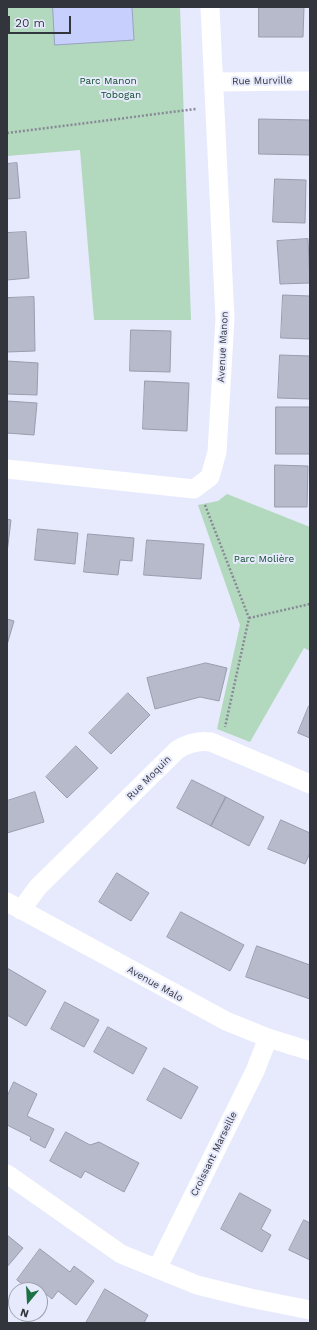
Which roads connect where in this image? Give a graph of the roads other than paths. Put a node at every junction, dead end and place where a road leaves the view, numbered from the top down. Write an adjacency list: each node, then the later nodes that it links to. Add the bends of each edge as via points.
1 (210, 7): 3 (street, Avenue Manon)
2 (310, 81): 3 (street, Rue Murville)
3 (214, 82): 4 (street, Avenue Manon, via 225,319 217,452 210,477 194,489)
4 (7, 469)
5 (310, 784): 6 (street, Rue Moquin, via 211,742 202,740 185,745 38,887)
6 (14, 906): 7 (street, Avenue Malo, via 200,1008)
7 (268, 1038): 8 (street, Avenue Malo); 10 (street, Croissant Marseille, via 255,1071)
8 (310, 1051)
9 (7, 1174): 10 (street, via 121,1254)
10 (156, 1269): 11 (street, via 197,1285)
11 (310, 1310)

